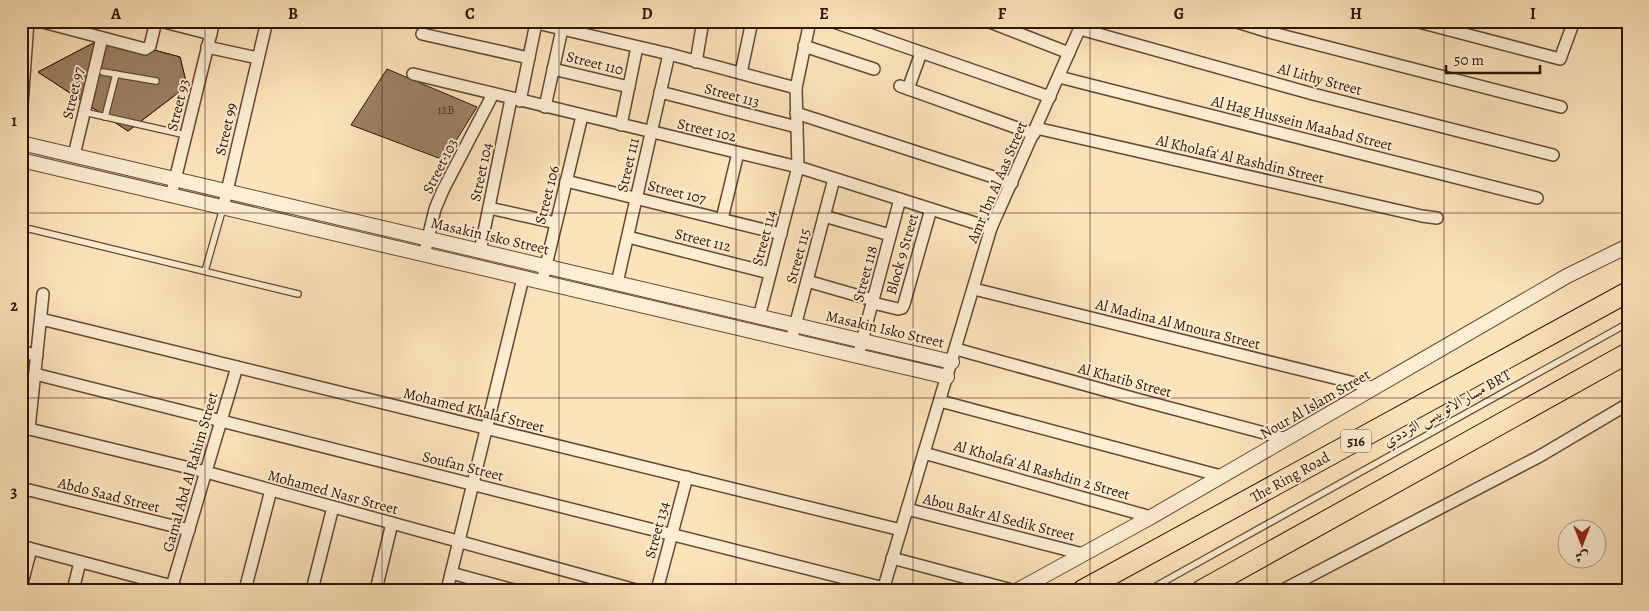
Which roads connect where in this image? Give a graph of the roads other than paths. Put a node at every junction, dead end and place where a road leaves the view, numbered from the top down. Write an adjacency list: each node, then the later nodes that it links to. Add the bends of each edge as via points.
1 (28, 21): 50 (street)
2 (39, 21): 20 (street)
3 (156, 21): 20 (street, via 147,48)
4 (160, 21): 18 (street)
5 (214, 21): 18 (street, Street 93)
6 (267, 21): 27 (street, Street 99)
7 (704, 21): 29 (street)
8 (752, 21): 33 (street)
9 (810, 21): 21 (street, Street 114)
10 (831, 21): 24 (street)
11 (987, 21): 25 (street)
12 (1234, 21): 45 (street)
13 (1415, 21): 14 (street, via 1560,59)
14 (1574, 21)
15 (532, 22): 17 (street); 28 (street, Street 104)
16 (1082, 25): 25 (street, Amr Ibn Al Aas Street); 59 (street, Al Lithy Street, via 1313,94)
17 (562, 29): 23 (street); 30 (street)
18 (210, 34): 22 (street, Street 93)
19 (422, 34): 28 (street)
20 (102, 38): 46 (street, Street 97)
21 (804, 46): 31 (street); 39 (street, Street 114)
22 (207, 47): 27 (street); 55 (street, Street 93)
23 (638, 47): 26 (street); 38 (street)
24 (921, 53): 42 (street); 53 (street, Al Kholafa' Al Rashdin Street, via 904,88)
25 (1069, 53): 36 (street, Amr Ibn Al Aas Street)
26 (669, 54): 29 (street); 40 (street, Street 111)
27 (258, 58): 66 (street, Street 99)
28 (529, 58): 43 (street, Street 104)
29 (696, 62): 33 (street)
30 (553, 69): 38 (street, Street 110); 44 (street)
31 (874, 69)
32 (103, 72): 34 (lane)
33 (741, 73): 39 (street)
34 (116, 74): 37 (lane); 49 (lane)
35 (413, 74): 41 (street, Street 102)
36 (1059, 76): 42 (street, Amr Ibn Al Aas Street); 69 (street, Al Hag Hussein Maabad Street)
37 (156, 81)
38 (629, 87): 51 (street)
39 (796, 88): 47 (street, Street 114)
40 (660, 92): 52 (street, Street 113); 54 (street, Street 111)
41 (493, 94): 43 (street, Street 102); 83 (street, Street 103, via 443,190)
42 (1050, 98): 53 (street, Amr Ibn Al Aas Street)
43 (516, 100): 44 (street, Street 102); 72 (street, Street 104)
44 (545, 107): 48 (street, Street 102)
45 (1561, 107)
46 (84, 112): 49 (lane); 58 (street, Street 97)
47 (796, 113): 52 (street, Street 114); 65 (street)
48 (582, 116): 51 (street, Street 102); 64 (street, Street 106)
49 (105, 117): 55 (lane)
50 (21, 118)
51 (621, 125): 54 (street, Street 102)
52 (797, 127): 61 (street, Street 114)
53 (1035, 130): 65 (street, Amr Ibn Al Aas Street); 75 (street, Al Kholafa' Al Rashdin Street)
54 (651, 132): 57 (street, Street 102); 68 (street, Street 111)
55 (186, 135): 63 (street, Street 93)
56 (21, 143): 58 (street, Masakin Isko Street)
57 (738, 153): 61 (street, Street 102); 76 (street)
58 (74, 155): 63 (street, Masakin Isko Street)
59 (1553, 155)
60 (21, 160): 67 (street)
61 (798, 167): 62 (street, Street 102); 80 (street, Street 114)
62 (834, 178): 70 (street, Street 102); 74 (street, Street 115)
63 (175, 179): 66 (street, Masakin Isko Street); 67 (street, Street 93)
64 (566, 181): 68 (street, Street 107); 77 (street, Street 106)
65 (1012, 183): 78 (street, Amr Ibn Al Aas Street)
66 (226, 191): 71 (street, Street 99); 83 (street, Masakin Isko Street)
67 (171, 196): 71 (street)
68 (636, 198): 76 (street, Street 107); 82 (street, Street 111)
69 (1537, 198)
70 (900, 199): 73 (street, Street 102); 81 (street, Street 118)
71 (223, 208): 86 (street); 88 (lane)
72 (489, 208): 77 (street); 85 (street, Street 104)
73 (931, 209): 78 (street, Street 102); 99 (street, Block 9 Street, via 902,308)
74 (824, 216): 81 (street); 91 (street, Street 115)
75 (1437, 218)
76 (722, 219): 80 (street, Street 107)
77 (556, 223): 87 (street, Street 106)
78 (991, 228): 94 (street, Amr Ibn Al Aas Street)
79 (30, 229): 88 (lane)
80 (781, 234): 89 (street, Street 114)
81 (890, 235): 99 (street, Street 118)
82 (628, 237): 89 (street, Street 112); 93 (street, Street 111)
83 (427, 238): 85 (street, Masakin Isko Street); 86 (street, Street 103)
84 (1628, 246): 115 (street, Nour Al Islam Street, via 1567,276)
85 (480, 251): 87 (street, Masakin Isko Street)
86 (424, 255): 90 (street)
87 (546, 266): 92 (street, Street 106); 93 (street, Masakin Isko Street)
88 (205, 272): 97 (lane)
89 (770, 273): 101 (street, Street 114)
90 (523, 278): 92 (street); 120 (street)
91 (807, 281): 99 (street); 104 (street, Street 115)
92 (542, 282): 100 (street)
93 (617, 283): 98 (street, Masakin Isko Street)
94 (974, 289): 110 (street, Amr Ibn Al Aas Street); 115 (street, Al Madina Al Mnoura Street)
95 (1628, 292): 155 (highway, The Ring Road / 516)
96 (43, 294): 102 (street)
97 (298, 294)
98 (688, 300): 100 (street); 101 (street, Masakin Isko Street)
99 (873, 301): 105 (street, Street 118)
100 (684, 316): 106 (street)
101 (759, 317): 104 (street, Masakin Isko Street)
102 (41, 319): 109 (street); 112 (street, Mohamed Khalaf Street)
103 (1628, 323): 156 (lane, مسار الاتوبيس الترددي BRT)
104 (795, 325): 105 (street, Masakin Isko Street); 106 (street, Street 115)
105 (862, 340): 110 (street, Masakin Isko Street); 111 (street, Street 118)
106 (791, 341): 111 (street)
107 (21, 352): 109 (street)
108 (1628, 353): 157 (highway)
109 (37, 355): 113 (street)
110 (954, 355): 114 (street, Amr Ibn Al Aas Street); 121 (street, Al Khatib Street)
111 (858, 356): 114 (street)
112 (237, 367): 118 (street, Gamal Abd Al Rahim Street); 120 (street, Mohamed Khalaf Street)
113 (35, 374): 118 (street, Soufan Street); 119 (street)
114 (947, 377): 116 (street, Amr Ibn Al Aas Street)
115 (1375, 388): 121 (street, Nour Al Islam Street)
116 (940, 401): 122 (street, Amr Ibn Al Aas Street); 124 (street)
117 (1628, 404): 158 (street, via 1540,456)
118 (221, 421): 123 (street, Gamal Abd Al Rahim Street); 126 (street, Soufan Street)
119 (25, 428): 123 (street, Mohamed Nasr Street)
120 (487, 428): 125 (street, Mohamed Khalaf Street); 126 (street)
121 (1287, 439): 124 (street, Nour Al Islam Street)
122 (924, 453): 130 (street, Amr Ibn Al Aas Street); 131 (street, Al Kholafa' Al Rashdin 2 Street)
123 (206, 472): 128 (street, Mohamed Nasr Street); 133 (street, Gamal Abd Al Rahim Street)
124 (1222, 476): 131 (street, Nour Al Islam Street)
125 (687, 477): 134 (street, Mohamed Khalaf Street); 135 (street, Street 134)
126 (473, 484): 135 (street, Soufan Street); 136 (street)
127 (21, 488): 133 (street, Abdo Saad Street)
128 (271, 490): 129 (street, Mohamed Nasr Street); 146 (street)
129 (333, 507): 132 (street, Mohamed Nasr Street); 147 (street)
130 (907, 509): 134 (street, Amr Ibn Al Aas Street); 138 (street, Abou Bakr Al Sedik Street)
131 (1151, 517): 138 (street, Nour Al Islam Street)
132 (392, 523): 136 (street, Mohamed Nasr Street); 148 (street)
133 (188, 530): 143 (street, Gamal Abd Al Rahim Street)
134 (901, 530): 139 (street, Amr Ibn Al Aas Street)
135 (672, 534): 144 (street, Soufan Street); 152 (street, Street 134)
136 (459, 542): 141 (street); 151 (street, Mohamed Nasr Street)
137 (26, 548): 140 (street); 142 (street)
138 (1083, 554): 154 (street, Nour Al Islam Street)
139 (892, 558): 144 (street, Amr Ibn Al Aas Street); 153 (street)
140 (80, 562): 143 (street); 145 (street)
141 (451, 573): 149 (street); 150 (street)
142 (21, 587)
143 (176, 588)
144 (883, 589)
145 (73, 590)
146 (245, 590)
147 (312, 590)
148 (376, 590)
149 (447, 590)
150 (514, 590)
151 (636, 590)
152 (657, 590)
153 (1012, 590)
154 (1018, 590)
155 (1084, 590)
156 (1149, 590)
157 (1202, 590)
158 (1283, 590)

